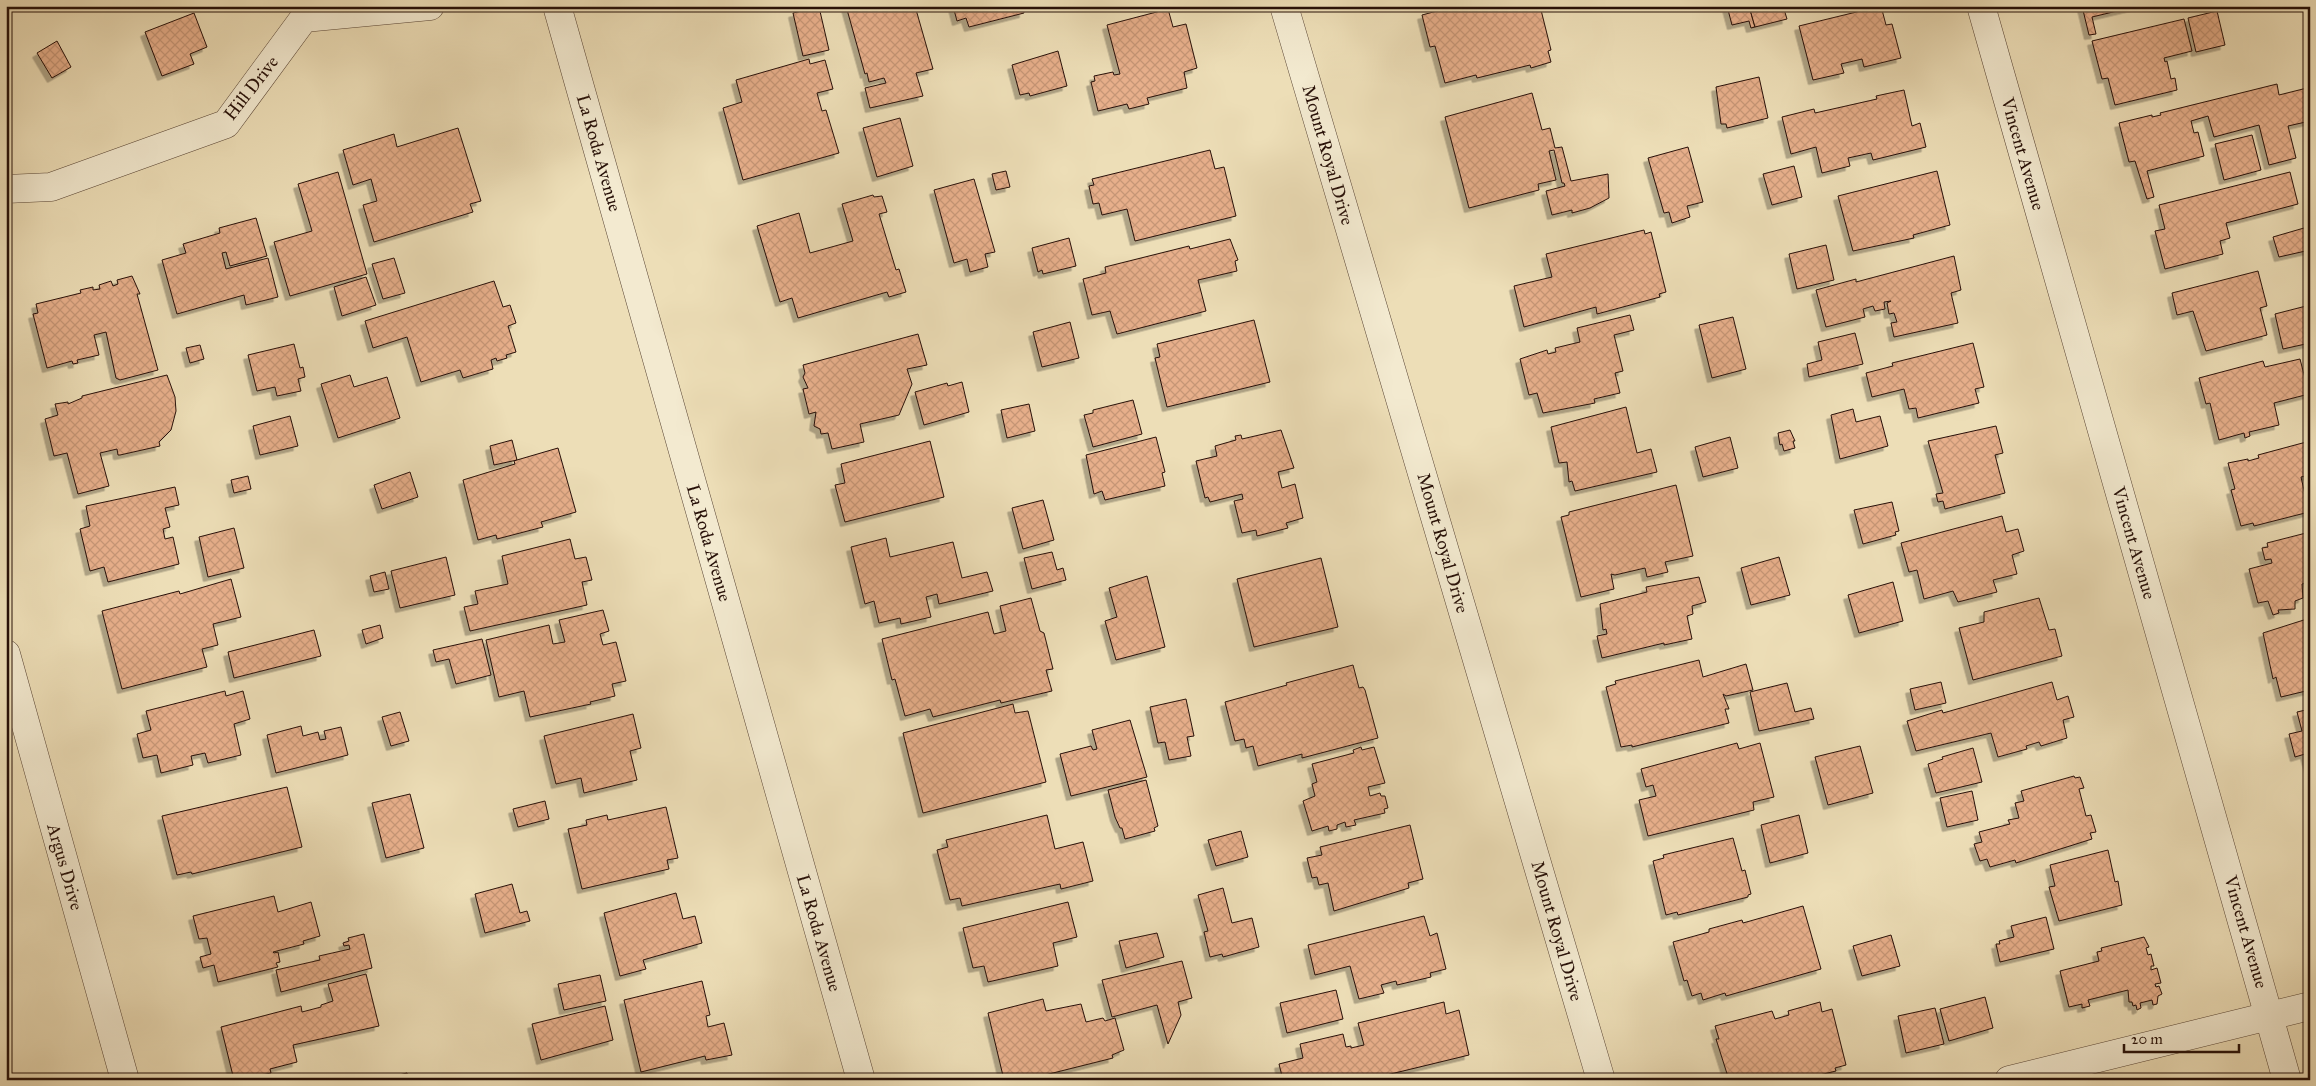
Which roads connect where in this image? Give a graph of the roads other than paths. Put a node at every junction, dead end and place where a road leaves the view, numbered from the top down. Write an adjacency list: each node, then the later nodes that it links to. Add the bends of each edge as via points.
1 (430, 6): 5 (street, Hill Drive, via 304,18 226,124 51,187)
2 (557, 6): 10 (street, La Roda Avenue)
3 (1284, 6): 11 (street, Mount Royal Drive)
4 (1981, 6): 8 (street, Vincent Avenue)
5 (6, 189)
6 (6, 654): 9 (street, Argus Drive)
7 (2310, 1006): 8 (street)
8 (2270, 1015): 12 (street); 13 (street, Vincent Avenue)
9 (124, 1080)
10 (861, 1080)
11 (1601, 1080)
12 (2009, 1080)
13 (2287, 1080)

